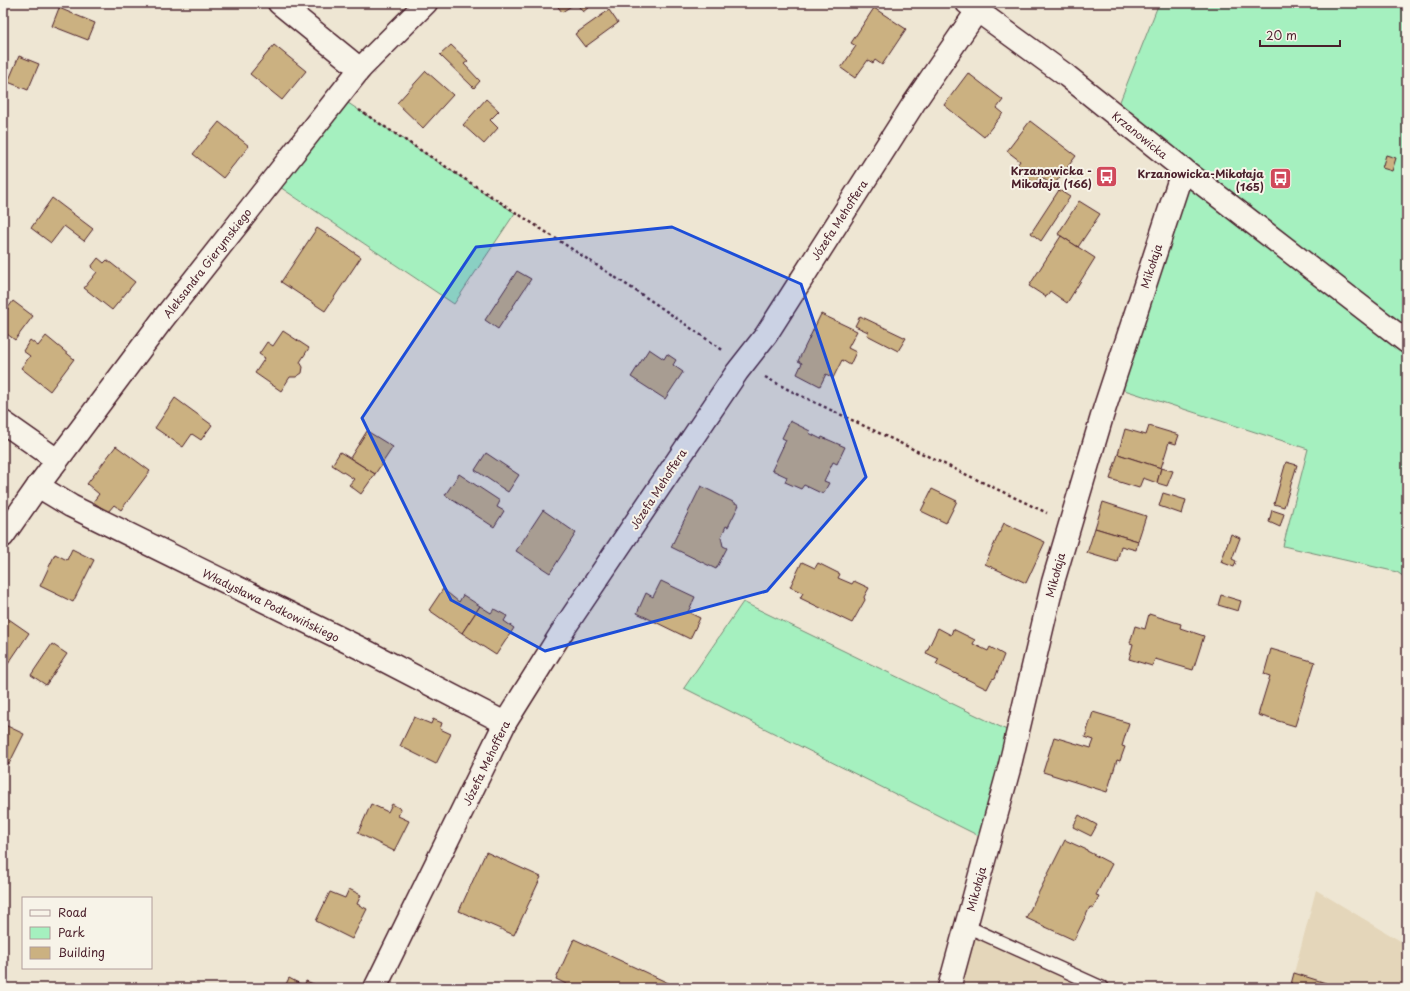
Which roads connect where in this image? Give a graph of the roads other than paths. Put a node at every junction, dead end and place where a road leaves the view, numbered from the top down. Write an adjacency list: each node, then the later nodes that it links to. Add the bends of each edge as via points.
1 (279, 3): 4 (street)
2 (426, 3): 4 (street, Aleksandra Gierymskiego)
3 (972, 7): 5 (street, Krzanowicka, via 1067,76); 11 (street, Józefa Mehoffera, via 766,334 565,627)
4 (360, 69): 8 (street, Aleksandra Gierymskiego, via 163,319)
5 (1183, 169): 6 (street, Krzanowicka); 12 (street, Mikołaja, via 1103,413 1052,582 1009,769)
6 (1407, 342)
7 (3, 422): 8 (street)
8 (57, 460): 9 (street, Aleksandra Gierymskiego)
9 (38, 486): 10 (street, Aleksandra Gierymskiego); 11 (street, Władysława Podkowińskiego, via 71,506 360,648)
10 (3, 536)
11 (505, 724): 13 (street, Józefa Mehoffera)
12 (966, 926): 14 (street, Mikołaja); 15 (lane)
13 (375, 988)
14 (949, 988)
15 (1103, 988)

